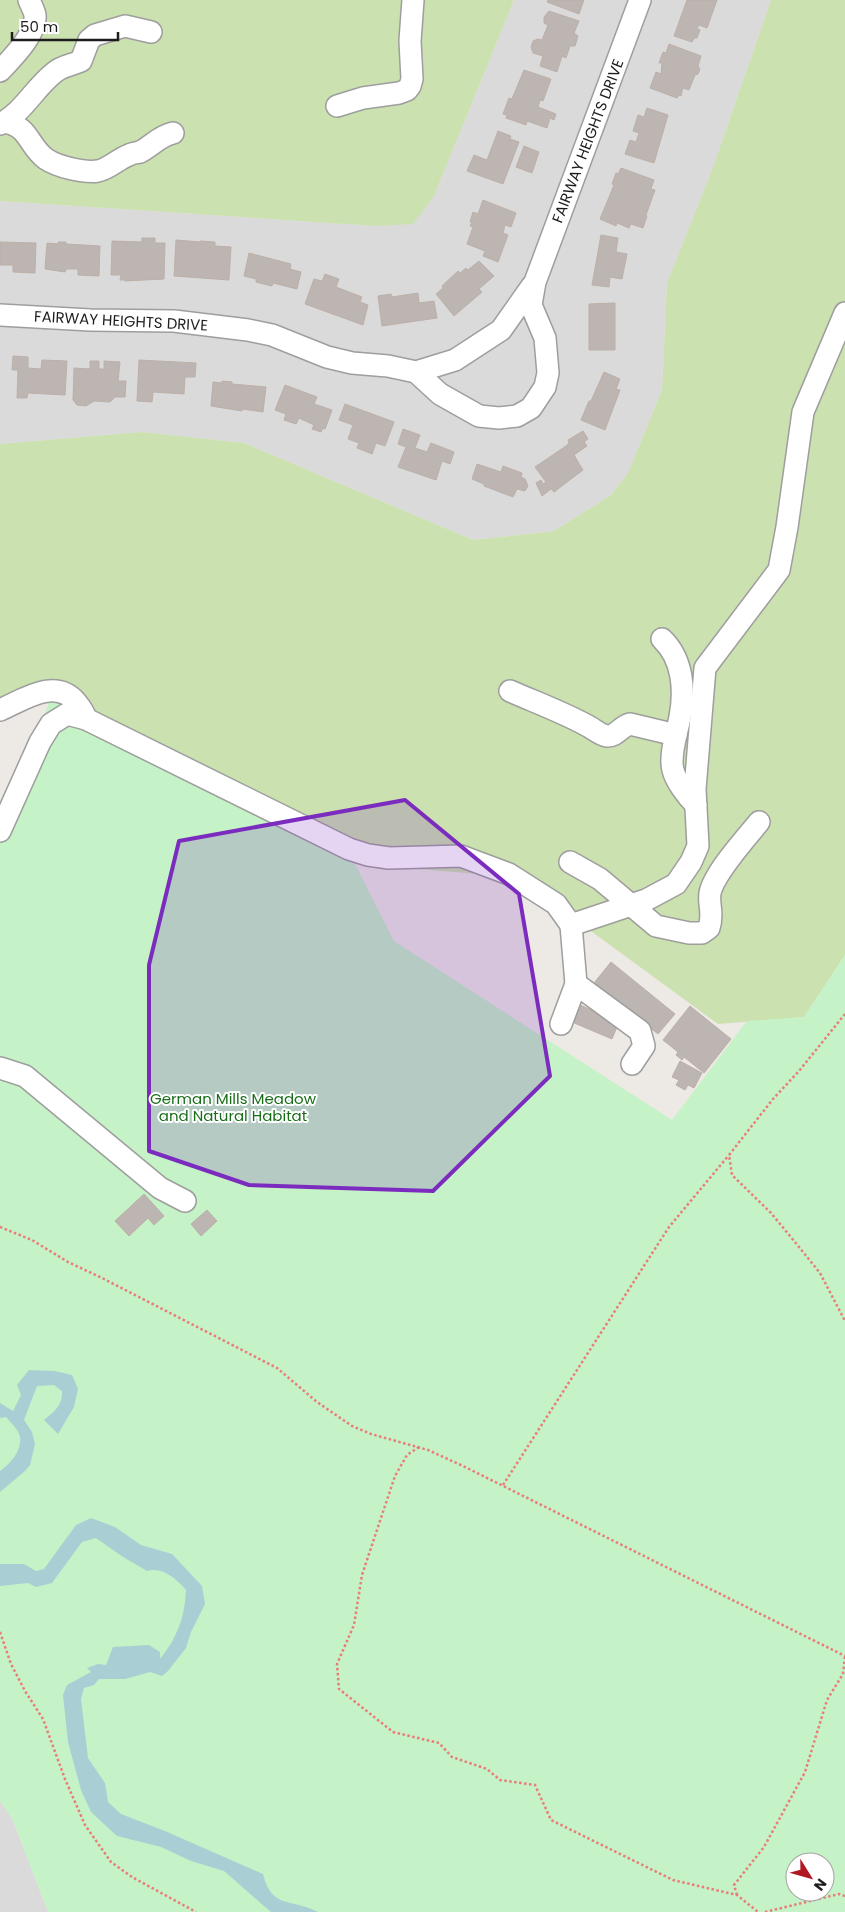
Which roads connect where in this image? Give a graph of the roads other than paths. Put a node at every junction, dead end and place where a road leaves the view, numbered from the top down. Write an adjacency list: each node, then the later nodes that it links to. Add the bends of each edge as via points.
1 (29, 0): 5 (street, via 35,16 29,35)
2 (413, 0): 6 (street, via 410,86 399,93)
3 (640, 0): 9 (street, FAIRWAY HEIGHTS DRIVE)
4 (151, 32): 7 (street, via 124,26 95,35 89,40 81,61 57,70 24,107)
5 (0, 71)
6 (337, 106)
7 (2, 123): 8 (street, via 20,127 46,159 96,171)
8 (173, 133)
9 (536, 282): 12 (street, FAIRWAY HEIGHTS DRIVE, via 501,330 455,360); 12 (street, FAIRWAY HEIGHTS DRIVE, via 531,305 545,338 548,373 545,387 531,408 517,416 479,416 440,394)
10 (845, 313): 18 (street, via 803,412 779,570 705,668)
11 (0, 315): 12 (street, FAIRWAY HEIGHTS DRIVE, via 174,321 219,326 272,335 327,357 352,363)
12 (416, 372)
13 (662, 639): 17 (street, via 678,659 682,681)
14 (510, 691): 17 (street, via 607,736 630,724)
15 (0, 710): 16 (street, via 33,695 54,690 74,699)
16 (86, 719): 20 (street, via 67,714 51,724); 23 (street, via 350,849 389,858 461,856 509,874 556,904)
17 (676, 735): 18 (street, via 672,770 686,795)
18 (696, 805): 22 (street, via 698,846 691,862 676,884)
19 (759, 822): 22 (street, via 718,875 710,893 712,917 709,928 702,933 656,926)
20 (0, 831)
21 (570, 862): 22 (street, via 600,879)
22 (632, 905): 23 (street)
23 (571, 925): 24 (street)
24 (576, 984): 25 (street); 26 (street, via 640,1031 644,1046)
25 (561, 1024)
26 (632, 1064)
27 (0, 1068): 28 (street, via 25,1076 160,1188)
28 (185, 1201)

